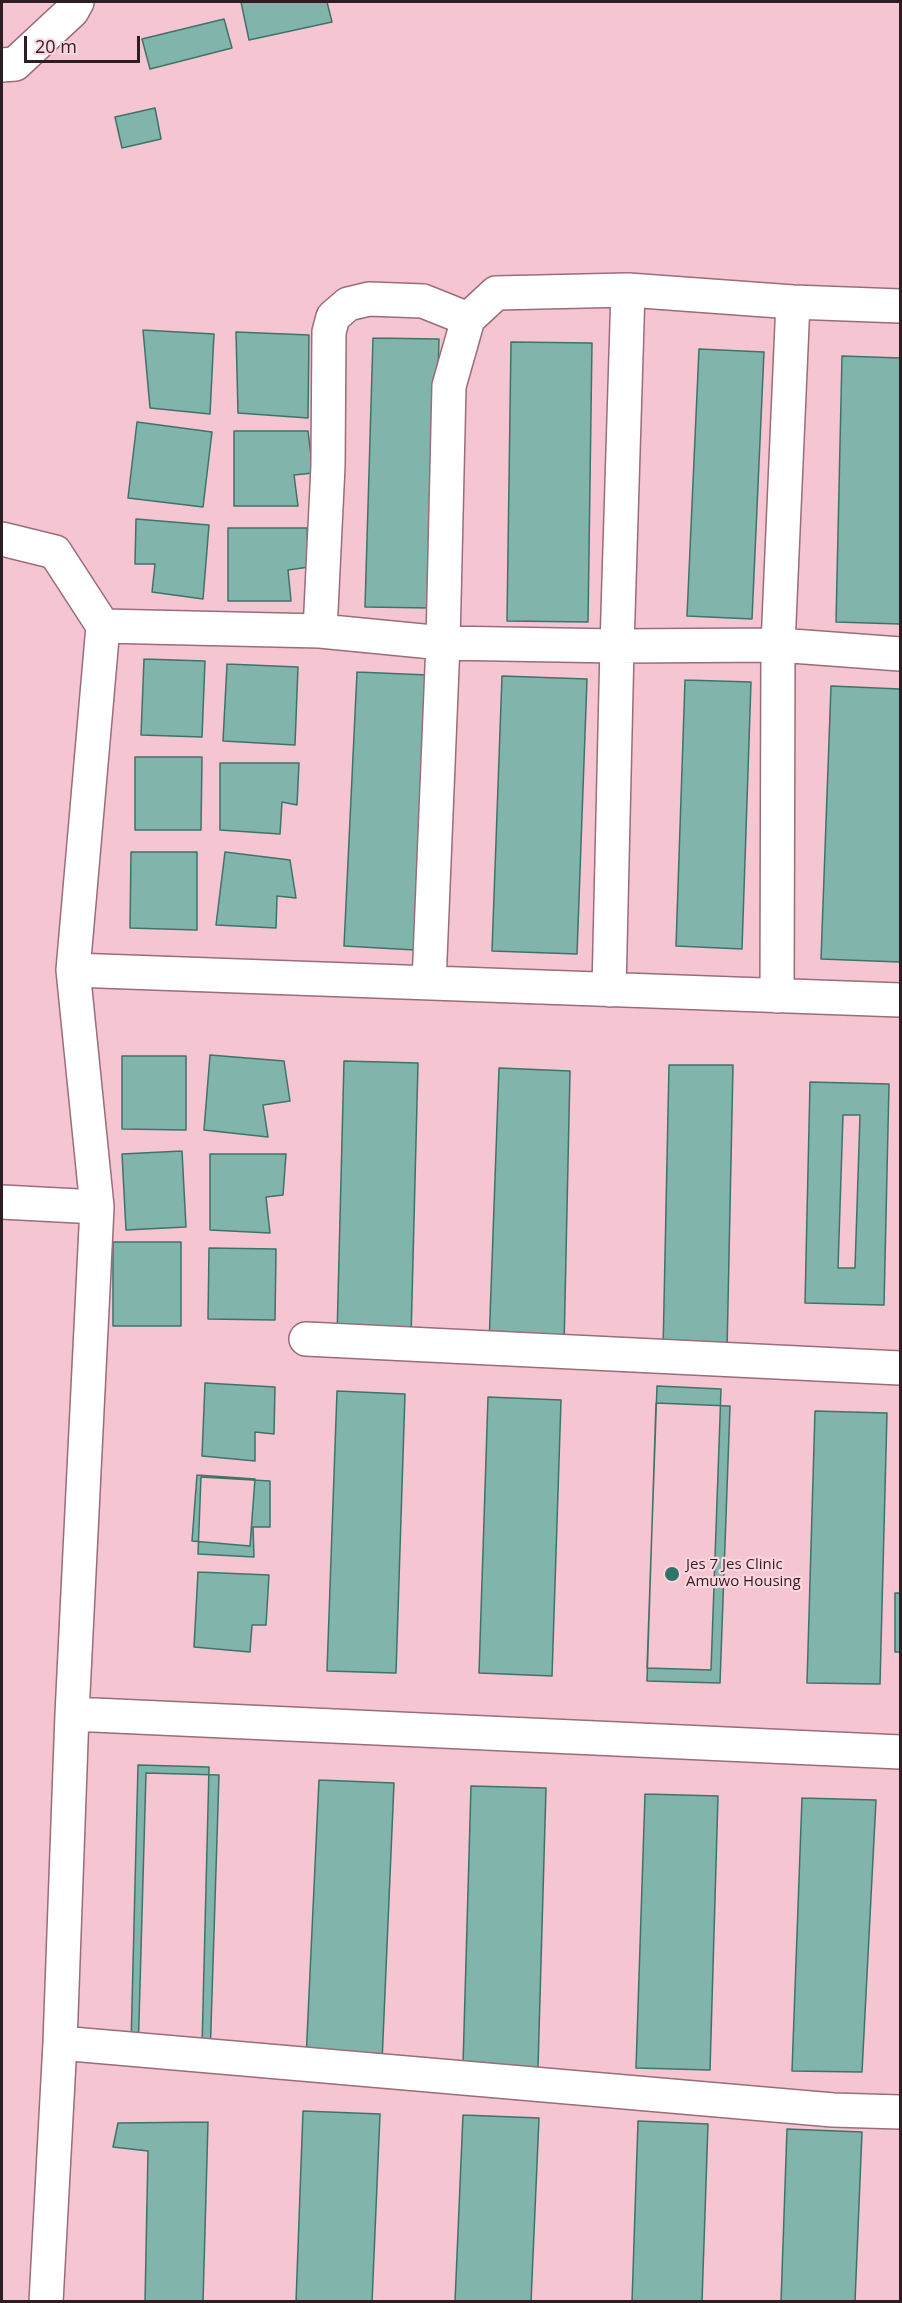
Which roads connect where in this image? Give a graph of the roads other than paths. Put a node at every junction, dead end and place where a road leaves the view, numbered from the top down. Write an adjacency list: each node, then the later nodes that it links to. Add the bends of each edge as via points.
1 (77, 2): 2 (street, via 15,64)
2 (2, 65)
3 (628, 290): 4 (street); 6 (street, via 496,293); 12 (street)
4 (793, 302): 5 (street); 11 (street)
5 (900, 306)
6 (468, 319): 9 (street, via 423,301 369,299 348,304 333,317 329,332 328,466); 10 (street, via 448,386)
7 (2, 539): 8 (street, via 55,552)
8 (103, 626): 9 (street); 14 (street)
9 (320, 631): 10 (street)
10 (443, 643): 12 (street); 15 (street)
11 (778, 645): 12 (street); 13 (street); 17 (street)
12 (617, 646): 16 (street)
13 (900, 654)
14 (73, 970): 15 (street); 20 (street)
15 (429, 983): 16 (street)
16 (609, 990): 17 (street)
17 (777, 996): 18 (street)
18 (900, 1000)
19 (2, 1202): 20 (street)
20 (97, 1207): 23 (street)
21 (306, 1339): 22 (street)
22 (900, 1368)
23 (72, 1714): 24 (street); 25 (street)
24 (900, 1752)
25 (60, 2043): 26 (street, via 833,2110); 27 (street)
26 (900, 2112)
27 (46, 2301)

